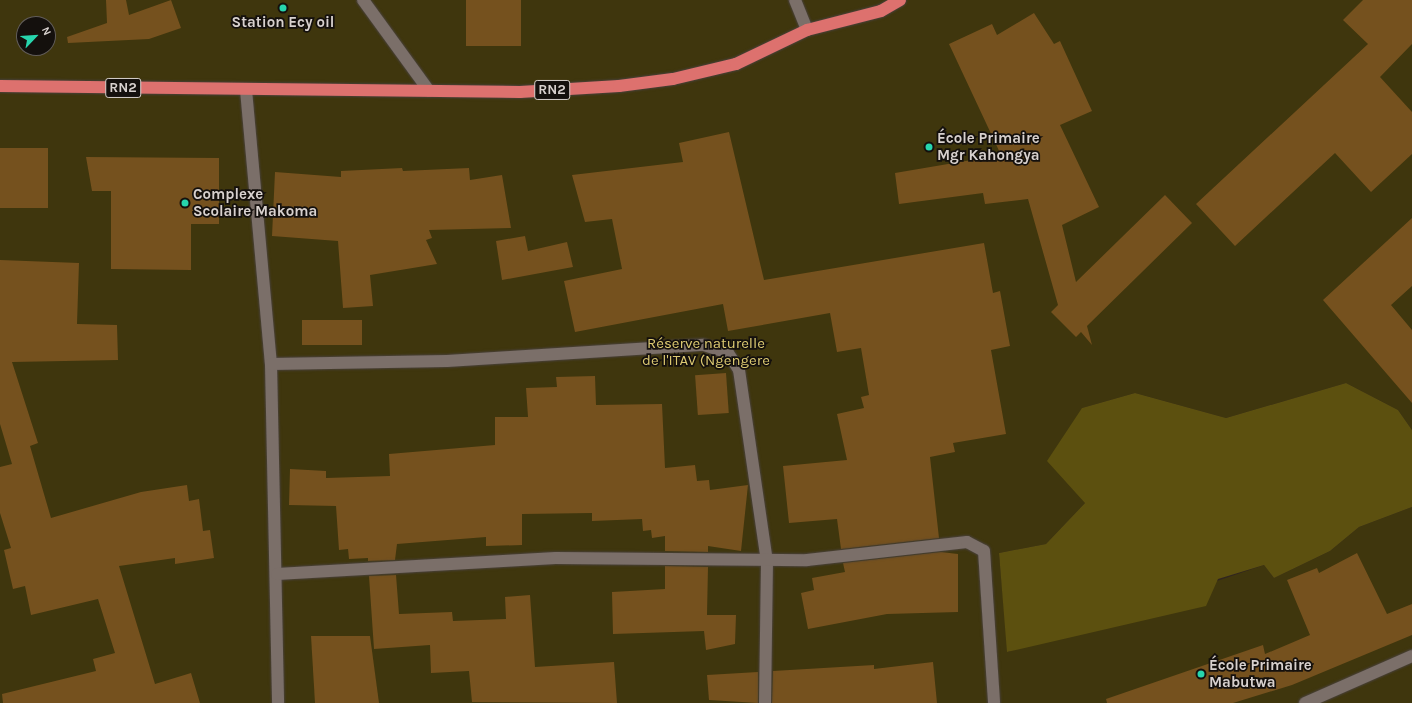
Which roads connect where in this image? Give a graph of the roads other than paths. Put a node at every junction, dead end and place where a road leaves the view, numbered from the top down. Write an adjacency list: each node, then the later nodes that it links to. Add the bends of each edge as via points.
1 (363, 0): 7 (street)
2 (795, 0): 4 (street)
3 (900, 0): 4 (highway, RN2, via 881,11)
4 (807, 30): 7 (highway, RN2, via 736,64 673,79 520,92)
5 (0, 86): 6 (highway, RN2)
6 (246, 90): 7 (highway, RN2); 8 (street)
7 (430, 91)
8 (271, 364): 9 (street, via 447,361 704,345 728,353 739,370); 10 (street)
9 (767, 561): 10 (street, via 556,558); 13 (street); 14 (street, via 967,542 984,551)
10 (277, 574): 12 (street)
11 (1412, 656): 15 (street)
12 (278, 703)
13 (766, 703)
14 (994, 703)
15 (1305, 703)

